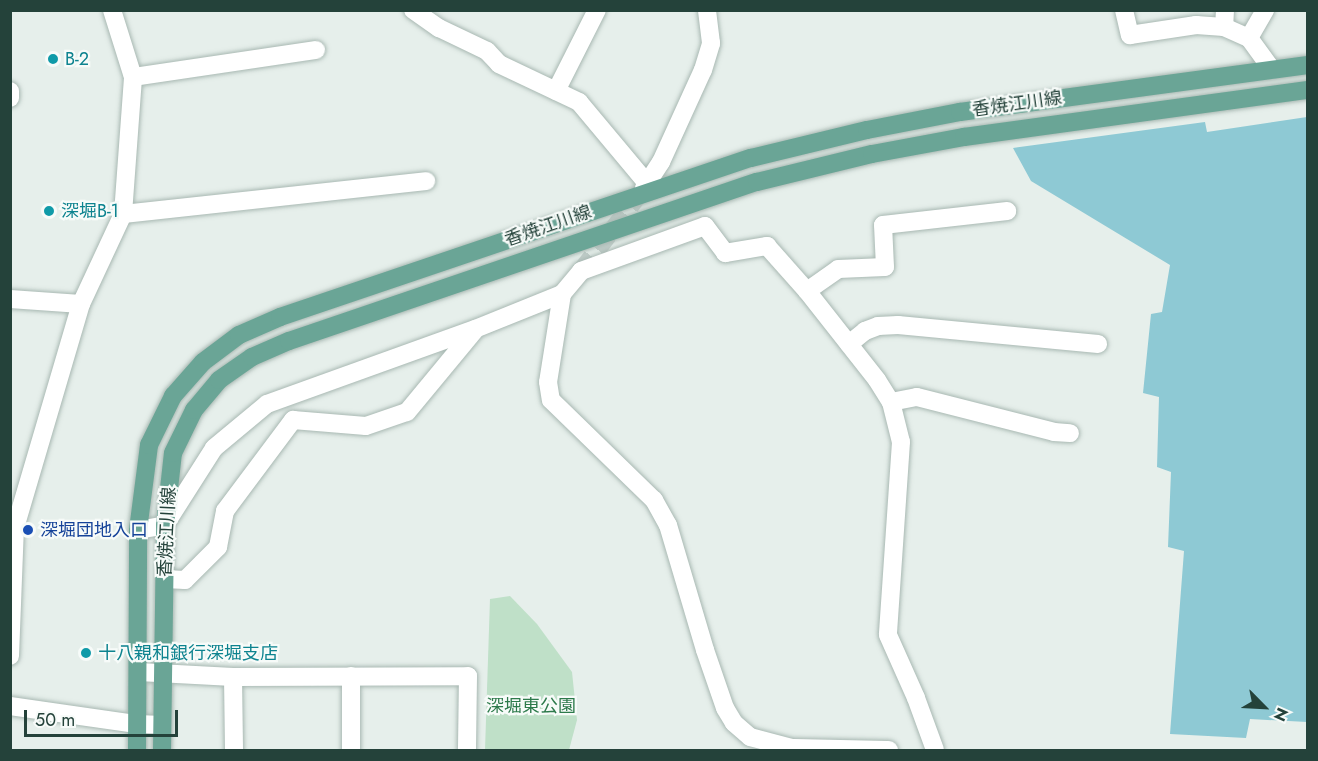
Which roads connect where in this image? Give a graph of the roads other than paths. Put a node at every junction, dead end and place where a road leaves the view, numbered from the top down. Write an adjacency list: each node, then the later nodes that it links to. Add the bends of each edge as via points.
1 (112, 10): 12 (street)
2 (413, 10): 15 (street, via 439,28 487,51 499,64)
3 (597, 10): 15 (street)
4 (707, 10): 15 (street, via 711,43 703,70 661,162 645,185 579,102)
5 (1124, 10): 7 (street, via 1130,35)
6 (1264, 10): 8 (street)
7 (1224, 19): 8 (street)
8 (1250, 38): 11 (street)
9 (316, 50): 12 (street)
10 (1308, 65): 11 (main road, 香焼江川線)
11 (1272, 70): 30 (main road, 香焼江川線, via 960,112 751,158 280,317 239,335 203,362 173,396 149,445)
12 (133, 77): 19 (street)
13 (1308, 90): 29 (main road, 香焼江川線, via 964,137 757,182 300,337 252,357 219,380 194,410 173,453)
14 (10, 91): 16 (street)
15 (556, 91)
16 (10, 98)
17 (426, 181): 19 (street)
18 (1007, 211): 20 (street, via 883,225 885,267 838,269)
19 (123, 214): 23 (street)
20 (807, 291): 21 (street, via 767,246 725,253 705,226 581,271); 25 (street)
21 (562, 294): 24 (street); 40 (street, via 548,382 552,400 654,500 668,525 725,708)
22 (10, 299): 23 (street)
23 (81, 304): 32 (street, via 15,528)
24 (475, 329): 29 (street, via 267,404 214,448); 31 (street, via 407,412 366,426 293,420 225,511 218,547 185,580)
25 (849, 344): 26 (street, via 872,328 898,325); 27 (street)
26 (1098, 344)
27 (891, 402): 28 (street, via 917,398); 47 (street, via 901,442 888,635)
28 (1070, 433)
29 (165, 525): 30 (street); 31 (main road, 香焼江川線)
30 (138, 530): 33 (main road, 香焼江川線)
31 (165, 579): 34 (main road, 香焼江川線)
32 (10, 656)
33 (138, 672): 34 (street); 38 (main road, 香焼江川線)
34 (163, 672): 36 (street); 39 (main road, 香焼江川線)
35 (351, 676): 36 (street); 44 (street); 45 (street, via 468,676)
36 (233, 677): 43 (street)
37 (10, 706): 38 (street)
38 (137, 724): 39 (street); 41 (main road, 香焼江川線)
39 (162, 725): 42 (main road, 香焼江川線)
40 (744, 744): 46 (street)
41 (137, 750)
42 (162, 750)
43 (234, 750)
44 (351, 750)
45 (467, 750)
46 (889, 750)
47 (935, 750)

